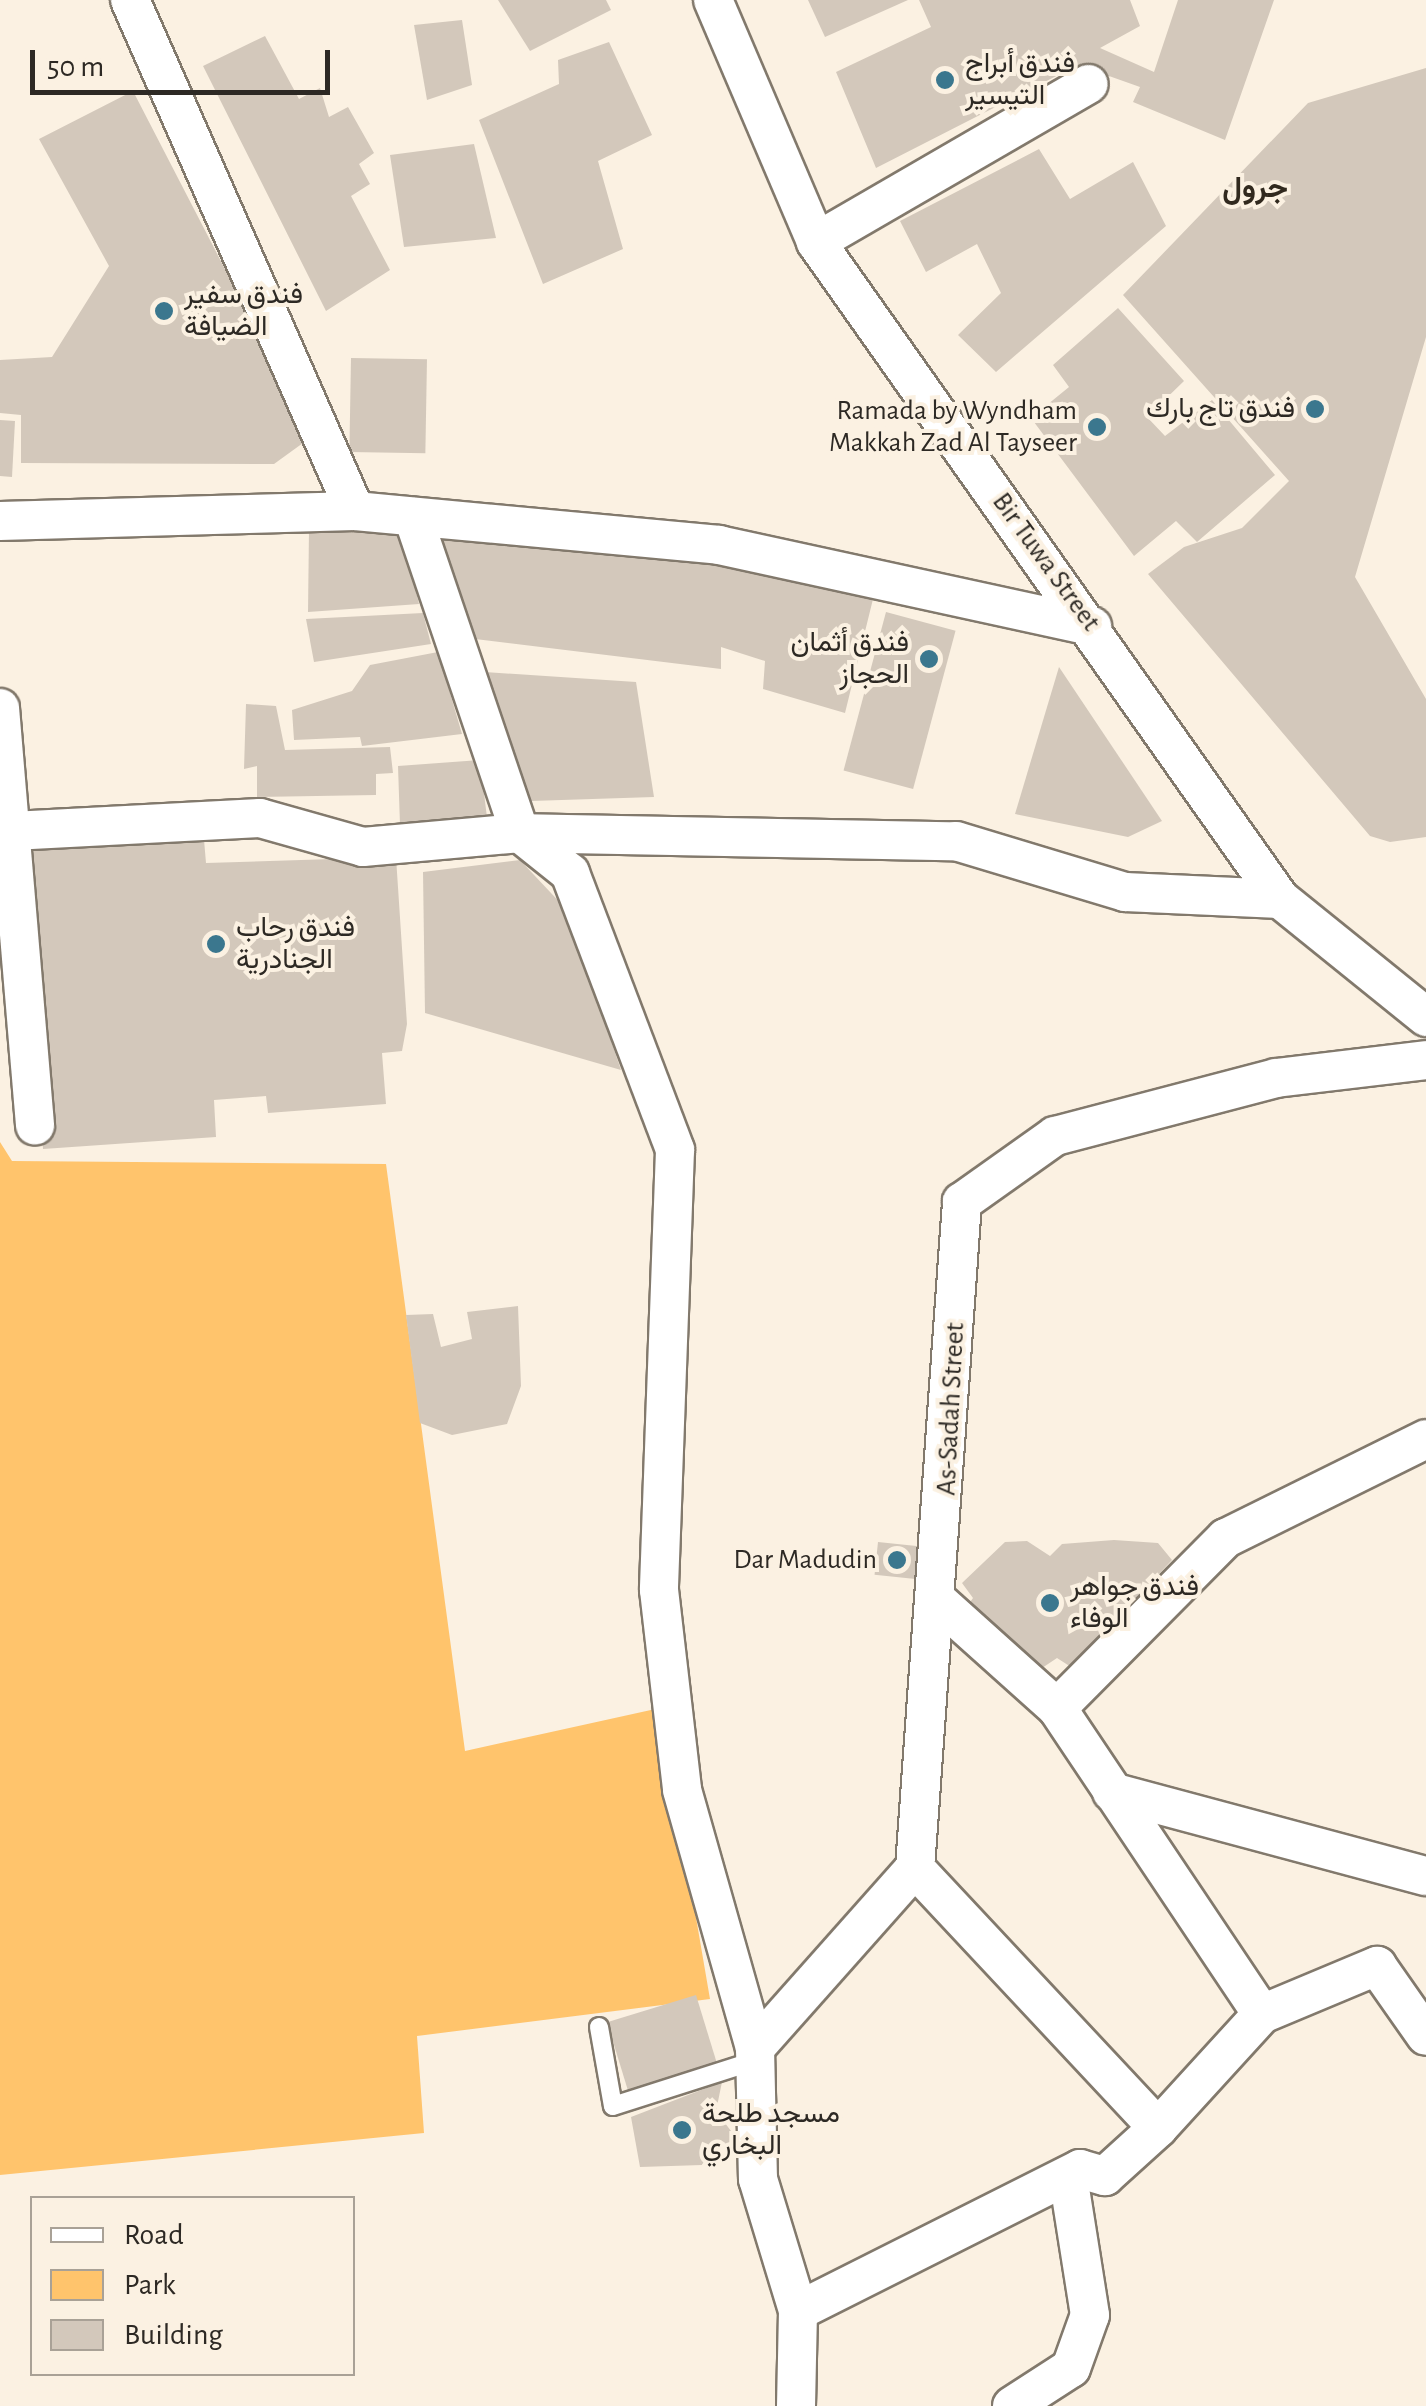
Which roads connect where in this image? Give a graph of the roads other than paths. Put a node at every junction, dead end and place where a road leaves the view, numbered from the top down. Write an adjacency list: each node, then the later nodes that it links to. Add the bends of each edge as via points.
1 (130, 0): 5 (street)
2 (714, 0): 4 (street, Bir Tuwa Street)
3 (1090, 84): 4 (street)
4 (816, 242): 8 (street, Bir Tuwa Street)
5 (355, 511): 6 (street); 7 (street)
6 (413, 517): 8 (street, via 718,545); 11 (street)
7 (0, 521)
8 (1092, 626): 12 (street, Bir Tuwa Street)
9 (0, 708): 10 (street)
10 (12, 831): 11 (street, via 260,818 363,847); 15 (street)
11 (520, 833): 12 (street, via 956,841 1125,892); 25 (street, via 570,873 675,1150 659,1590 682,1790)
12 (1280, 899): 13 (street, Bir Tuwa Street)
13 (1426, 1016)
14 (1426, 1060): 17 (street, As-Sadah Street, via 1276,1078 1055,1136 962,1202)
15 (35, 1126)
16 (1425, 1443): 18 (street, via 1226,1538)
17 (940, 1603): 18 (street); 20 (street, As-Sadah Street)
18 (1057, 1708): 19 (street)
19 (1112, 1792): 21 (street); 22 (street)
20 (915, 1868): 25 (street); 26 (street)
21 (1426, 1876)
22 (1262, 2014): 24 (street, via 1376,1966); 26 (street)
23 (599, 2027): 25 (lane, via 613,2106)
24 (1426, 2036)
25 (755, 2054): 28 (street, via 758,2179)
26 (1158, 2128): 27 (street, via 1104,2176)
27 (1068, 2176): 28 (street); 30 (street, via 1090,2316 1072,2368)
28 (798, 2311): 29 (street)
29 (796, 2406)
30 (1012, 2406)

